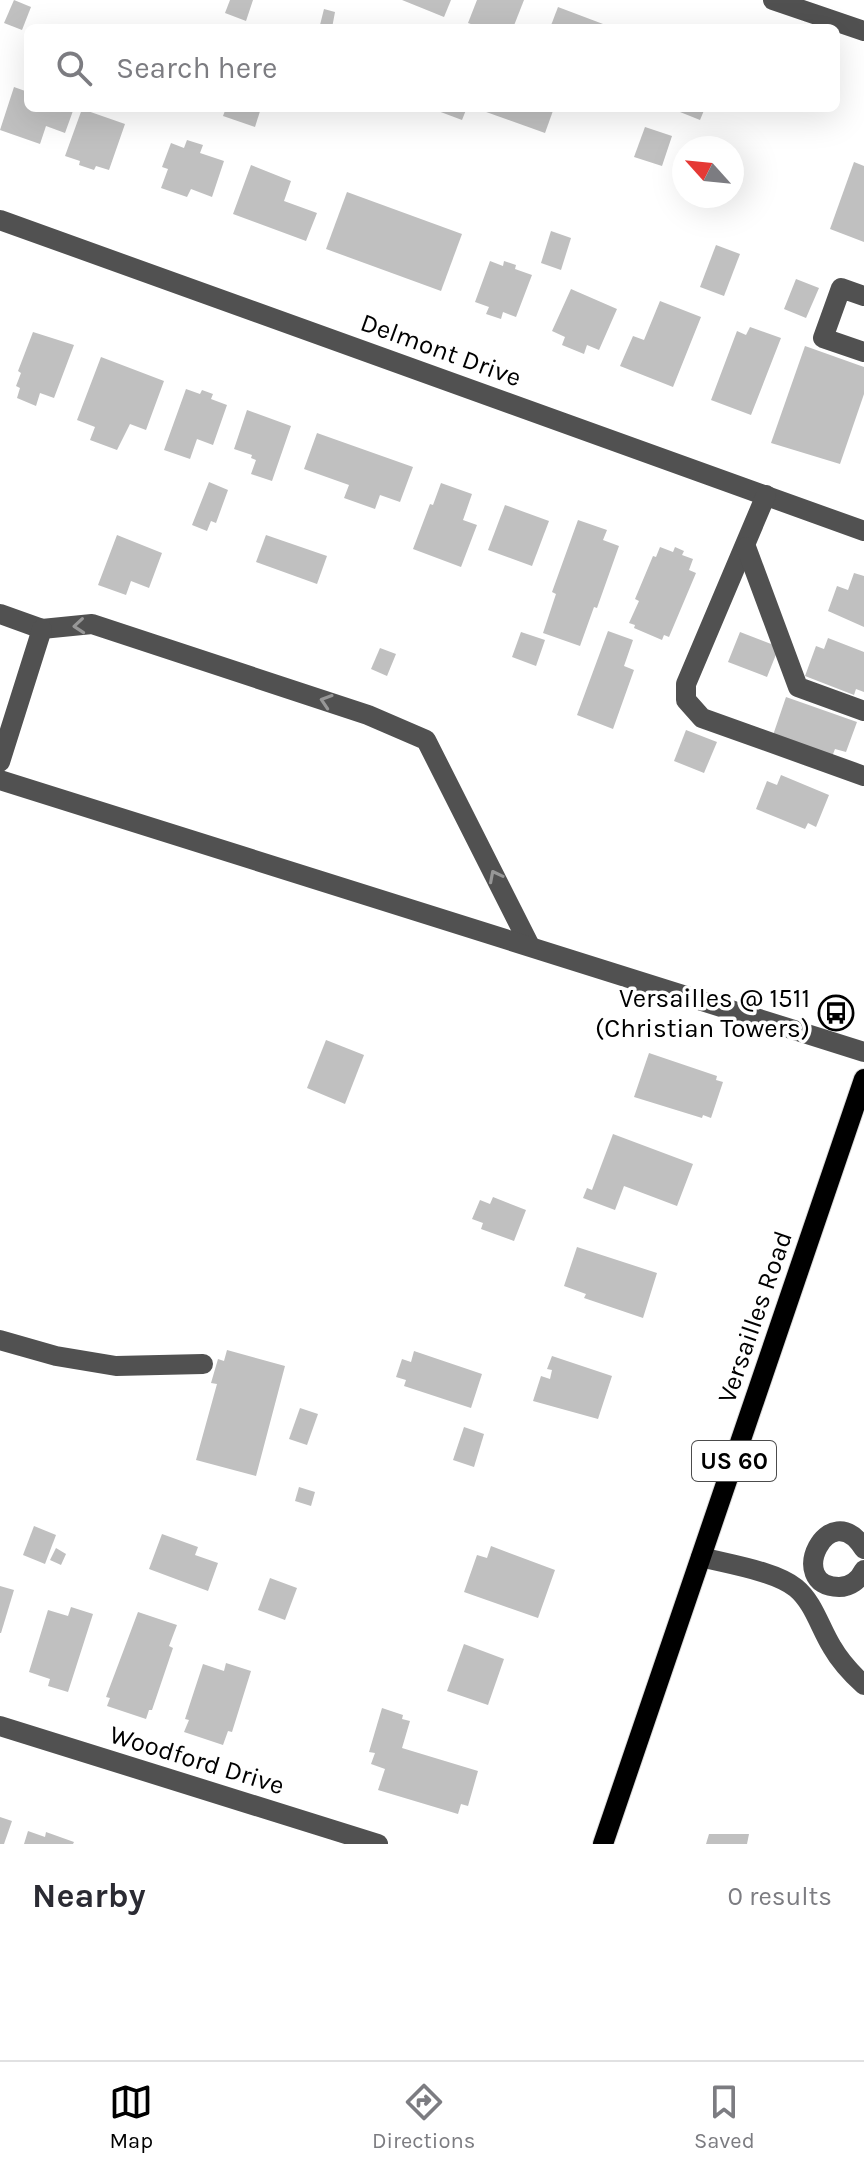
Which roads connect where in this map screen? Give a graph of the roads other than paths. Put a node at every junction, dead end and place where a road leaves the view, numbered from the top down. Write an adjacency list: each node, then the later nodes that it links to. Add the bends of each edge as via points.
1 (773, 0): 2 (street)
2 (864, 31)
3 (0, 220): 6 (street, Delmont Drive)
4 (864, 296): 5 (street, via 841,288 823,338)
5 (864, 352)
6 (766, 495): 7 (street, Delmont Drive); 8 (street)
7 (864, 531)
8 (746, 547): 11 (street, via 798,687); 13 (street, via 686,684 686,700 702,718)
9 (0, 614): 10 (street)
10 (42, 629): 12 (street); 15 (street, one-way to 10, via 426,740 368,715 92,624)
11 (864, 711)
12 (0, 762)
13 (864, 776)
14 (0, 780): 15 (street)
15 (530, 946): 16 (street)
16 (864, 1052)
17 (864, 1079): 21 (main road, Versailles Road / US 60)
18 (0, 1340): 19 (street, via 116,1366)
19 (203, 1364)
20 (864, 1549): 23 (street, via 844,1533 826,1536 814,1550)
21 (701, 1557): 24 (street); 28 (main road, Versailles Road / US 60)
22 (864, 1570): 23 (street, via 840,1587)
23 (817, 1575): 24 (street)
24 (798, 1589): 25 (street, via 832,1648)
25 (864, 1685)
26 (0, 1726): 27 (street, Woodford Drive)
27 (378, 1844)
28 (603, 1844)

